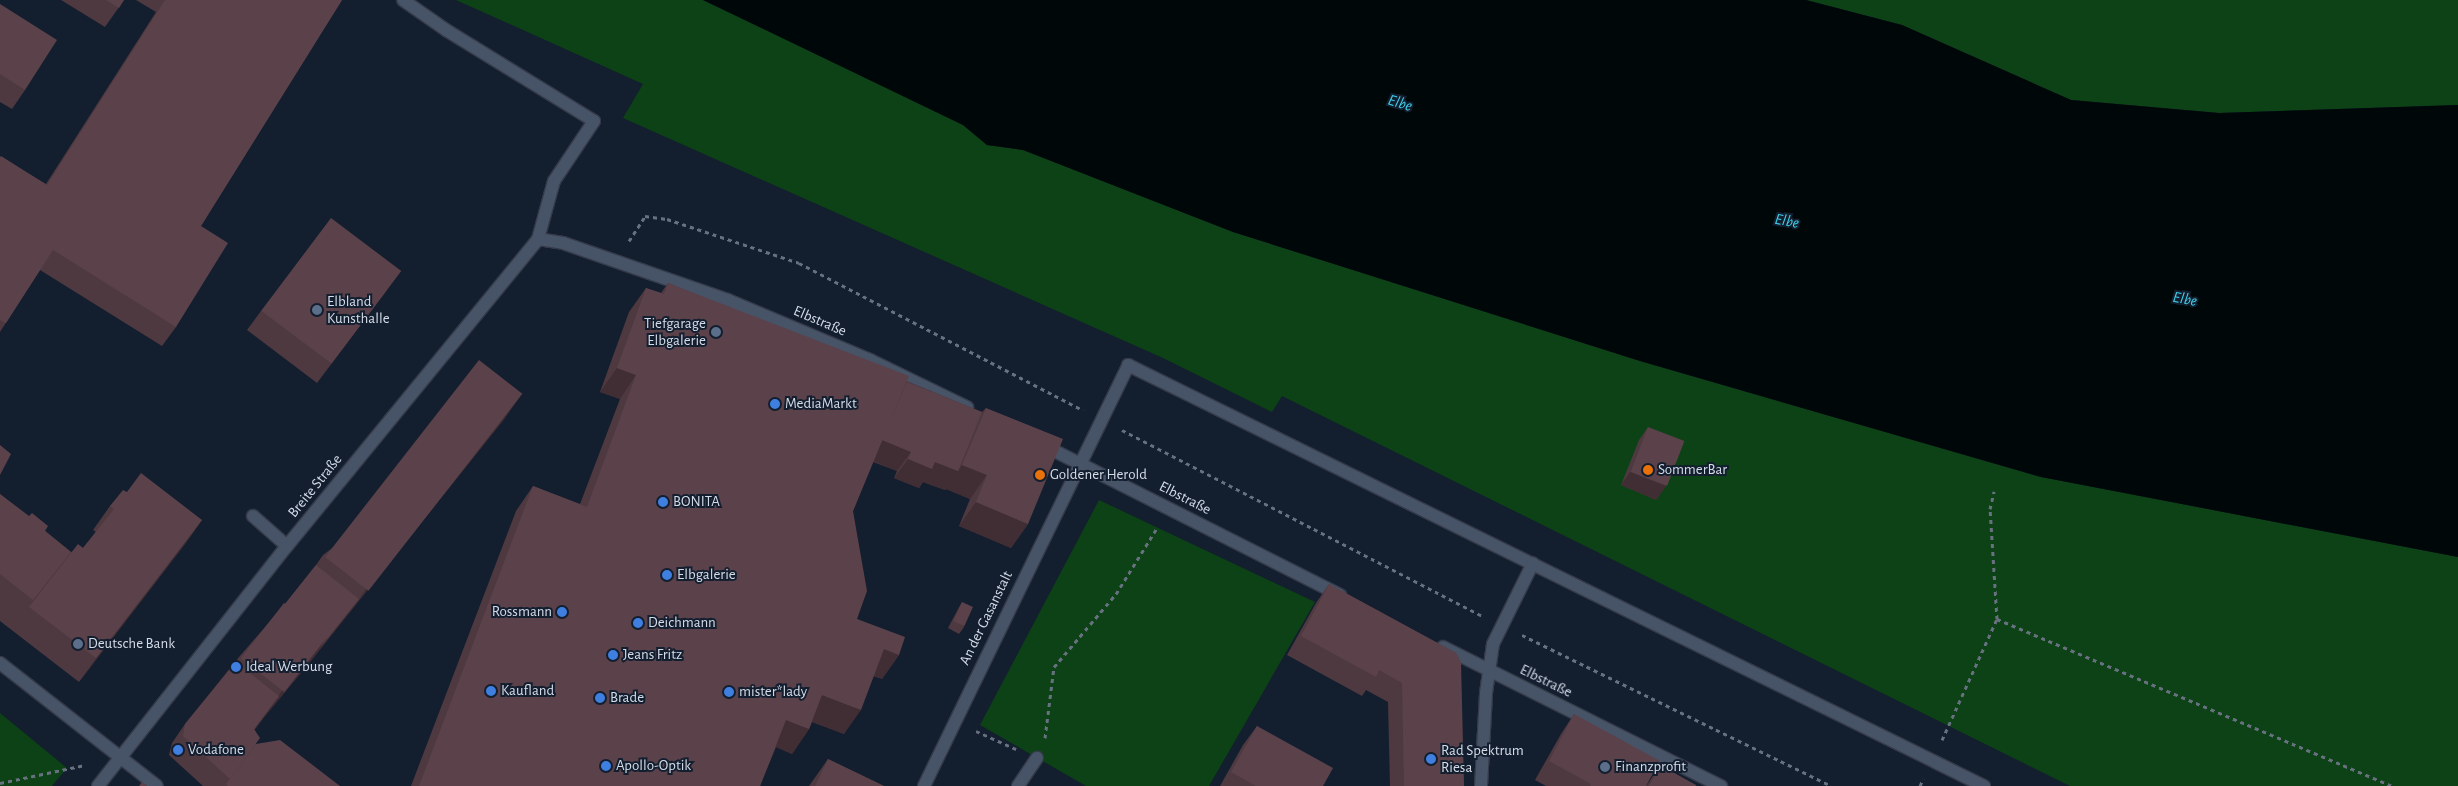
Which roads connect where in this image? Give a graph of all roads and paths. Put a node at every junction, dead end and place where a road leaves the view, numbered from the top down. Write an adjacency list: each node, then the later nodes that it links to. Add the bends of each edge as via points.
1 (403, 0): 2 (street, via 594,122 554,181)
2 (538, 240): 3 (street, Elbstraße, via 563,243); 11 (street, Breite Straße)
3 (617, 261): 4 (street, Elbstraße, via 728,300 870,360); 5 (path, via 645,216 667,218 736,240 799,263)
4 (982, 415)
5 (1100, 419): 7 (street, An der Gasanstalt); 12 (street, An der Gasanstalt, via 1128,365); 15 (path)
6 (1034, 440): 7 (street, Elbstraße)
7 (1078, 464): 9 (street, Elbstraße); 19 (street, An der Gasanstalt)
8 (1994, 491): 14 (path, via 1990,509)
9 (1168, 508): 13 (street, Elbstraße); 21 (path, via 1116,594 1054,667 1048,733)
10 (253, 516): 11 (street)
11 (287, 546): 20 (street, Breite Straße)
12 (1533, 564): 15 (street); 22 (street)
13 (1355, 602)
14 (1997, 619): 22 (path); 32 (path)
15 (1502, 625): 18 (street, via 1493,644); 30 (path)
16 (1432, 642): 18 (street, Elbstraße)
17 (0, 663): 20 (street)
18 (1488, 671): 28 (street); 29 (street, Elbstraße)
19 (955, 722): 21 (path); 26 (street, An der Gasanstalt)
20 (122, 757): 23 (path); 24 (street, Breite Straße); 25 (street)
21 (1037, 758): 27 (street)
22 (1932, 760): 31 (street)
23 (0, 783)
24 (98, 786)
25 (157, 786)
26 (924, 786)
27 (1018, 786)
28 (1481, 786)
29 (1721, 786)
30 (1831, 786)
31 (1984, 786)
32 (2393, 786)

